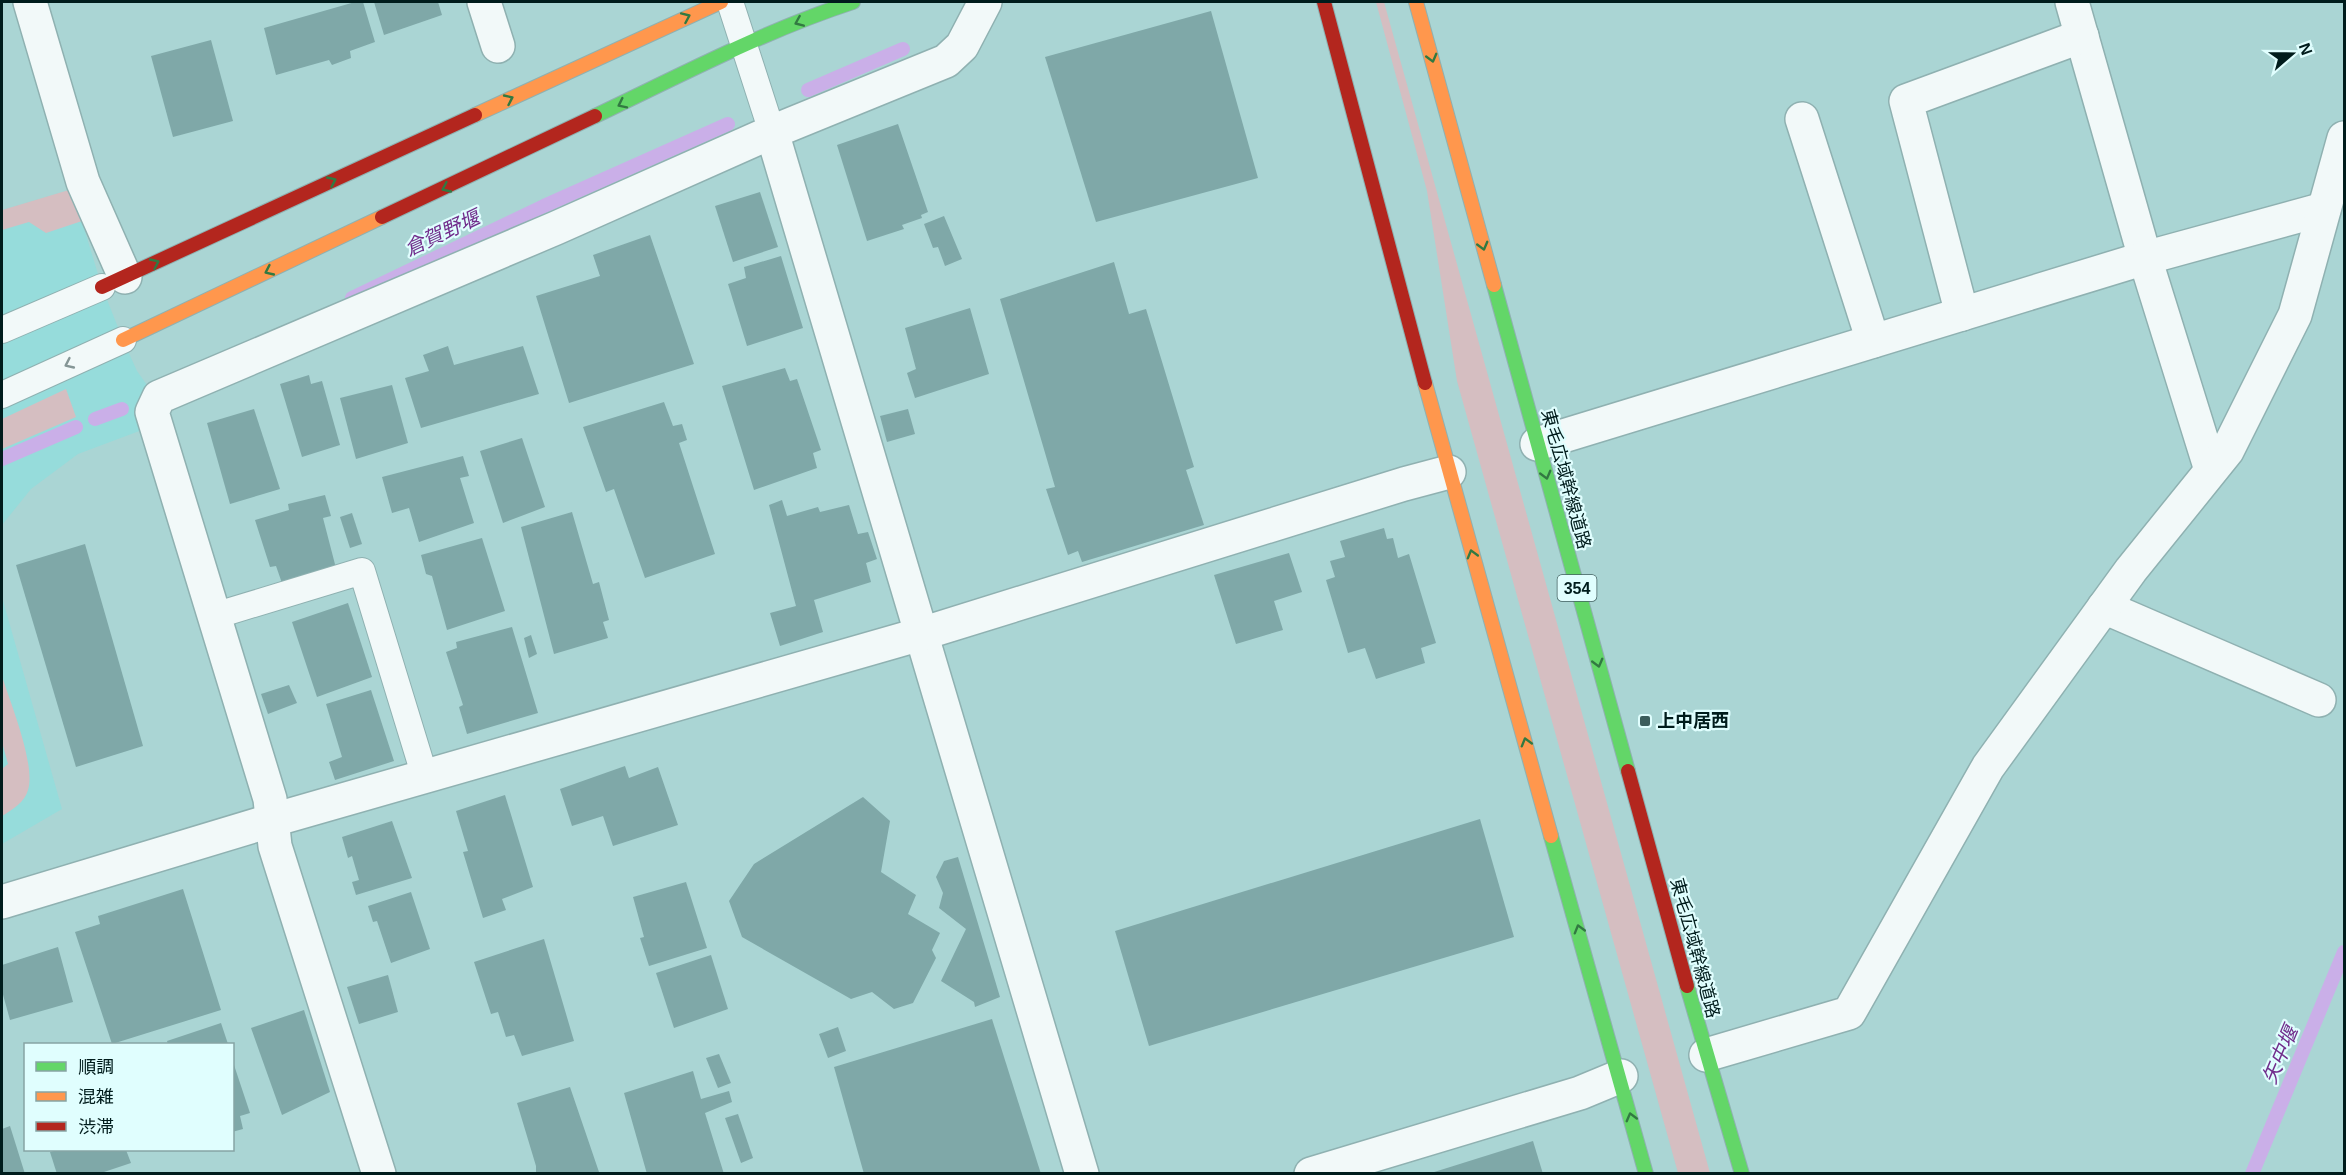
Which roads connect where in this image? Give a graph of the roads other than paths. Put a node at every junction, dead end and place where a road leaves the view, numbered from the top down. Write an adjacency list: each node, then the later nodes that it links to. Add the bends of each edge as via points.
1 (30, 2): 18 (street)
2 (484, 2): 11 (street)
3 (721, 2): 18 (main road, one-way to 3)
4 (730, 2): 12 (lane)
5 (853, 2): 12 (main road, one-way to 12)
6 (985, 2): 14 (street, via 962,46 946,61)
7 (1324, 2): 26 (main road)
8 (1416, 2): 24 (main road, 東毛広域幹線道路 / 354, one-way to 24)
9 (2072, 2): 10 (street)
10 (2082, 36): 17 (street); 19 (street, via 1906,100)
11 (498, 46)
12 (743, 46): 14 (lane); 21 (main road, one-way to 21)
13 (1802, 119): 22 (street)
14 (772, 132): 28 (street, via 159,397 152,412); 29 (street)
15 (2344, 138): 16 (street)
16 (2325, 209): 17 (street); 25 (street, via 2295,315 2227,451)
17 (2145, 258): 19 (street); 25 (street)
18 (113, 282): 20 (lane)
19 (1962, 314): 22 (street)
20 (2, 330)
21 (123, 340): 23 (lane, one-way to 23)
22 (1872, 341): 24 (street)
23 (2, 395)
24 (1537, 444): 34 (main road, 東毛広域幹線道路 / 354, one-way to 34)
25 (2211, 470): 27 (street)
26 (1449, 472): 29 (street); 35 (main road, one-way to 26)
27 (2104, 608): 30 (street); 34 (street, via 1988,766 1849,1013)
28 (214, 616): 31 (lane, via 362,571); 32 (street)
29 (921, 634): 31 (street); 37 (street)
30 (2319, 700)
31 (425, 777): 32 (street)
32 (273, 820): 33 (street); 36 (street, via 275,846)
33 (2, 902)
34 (1706, 1056): 40 (main road, 東毛広域幹線道路 / 354)
35 (1621, 1076): 38 (street, via 1580,1093); 39 (main road, one-way to 35)
36 (379, 1173)
37 (1082, 1173)
38 (1311, 1173)
39 (1646, 1173)
40 (1742, 1173)

